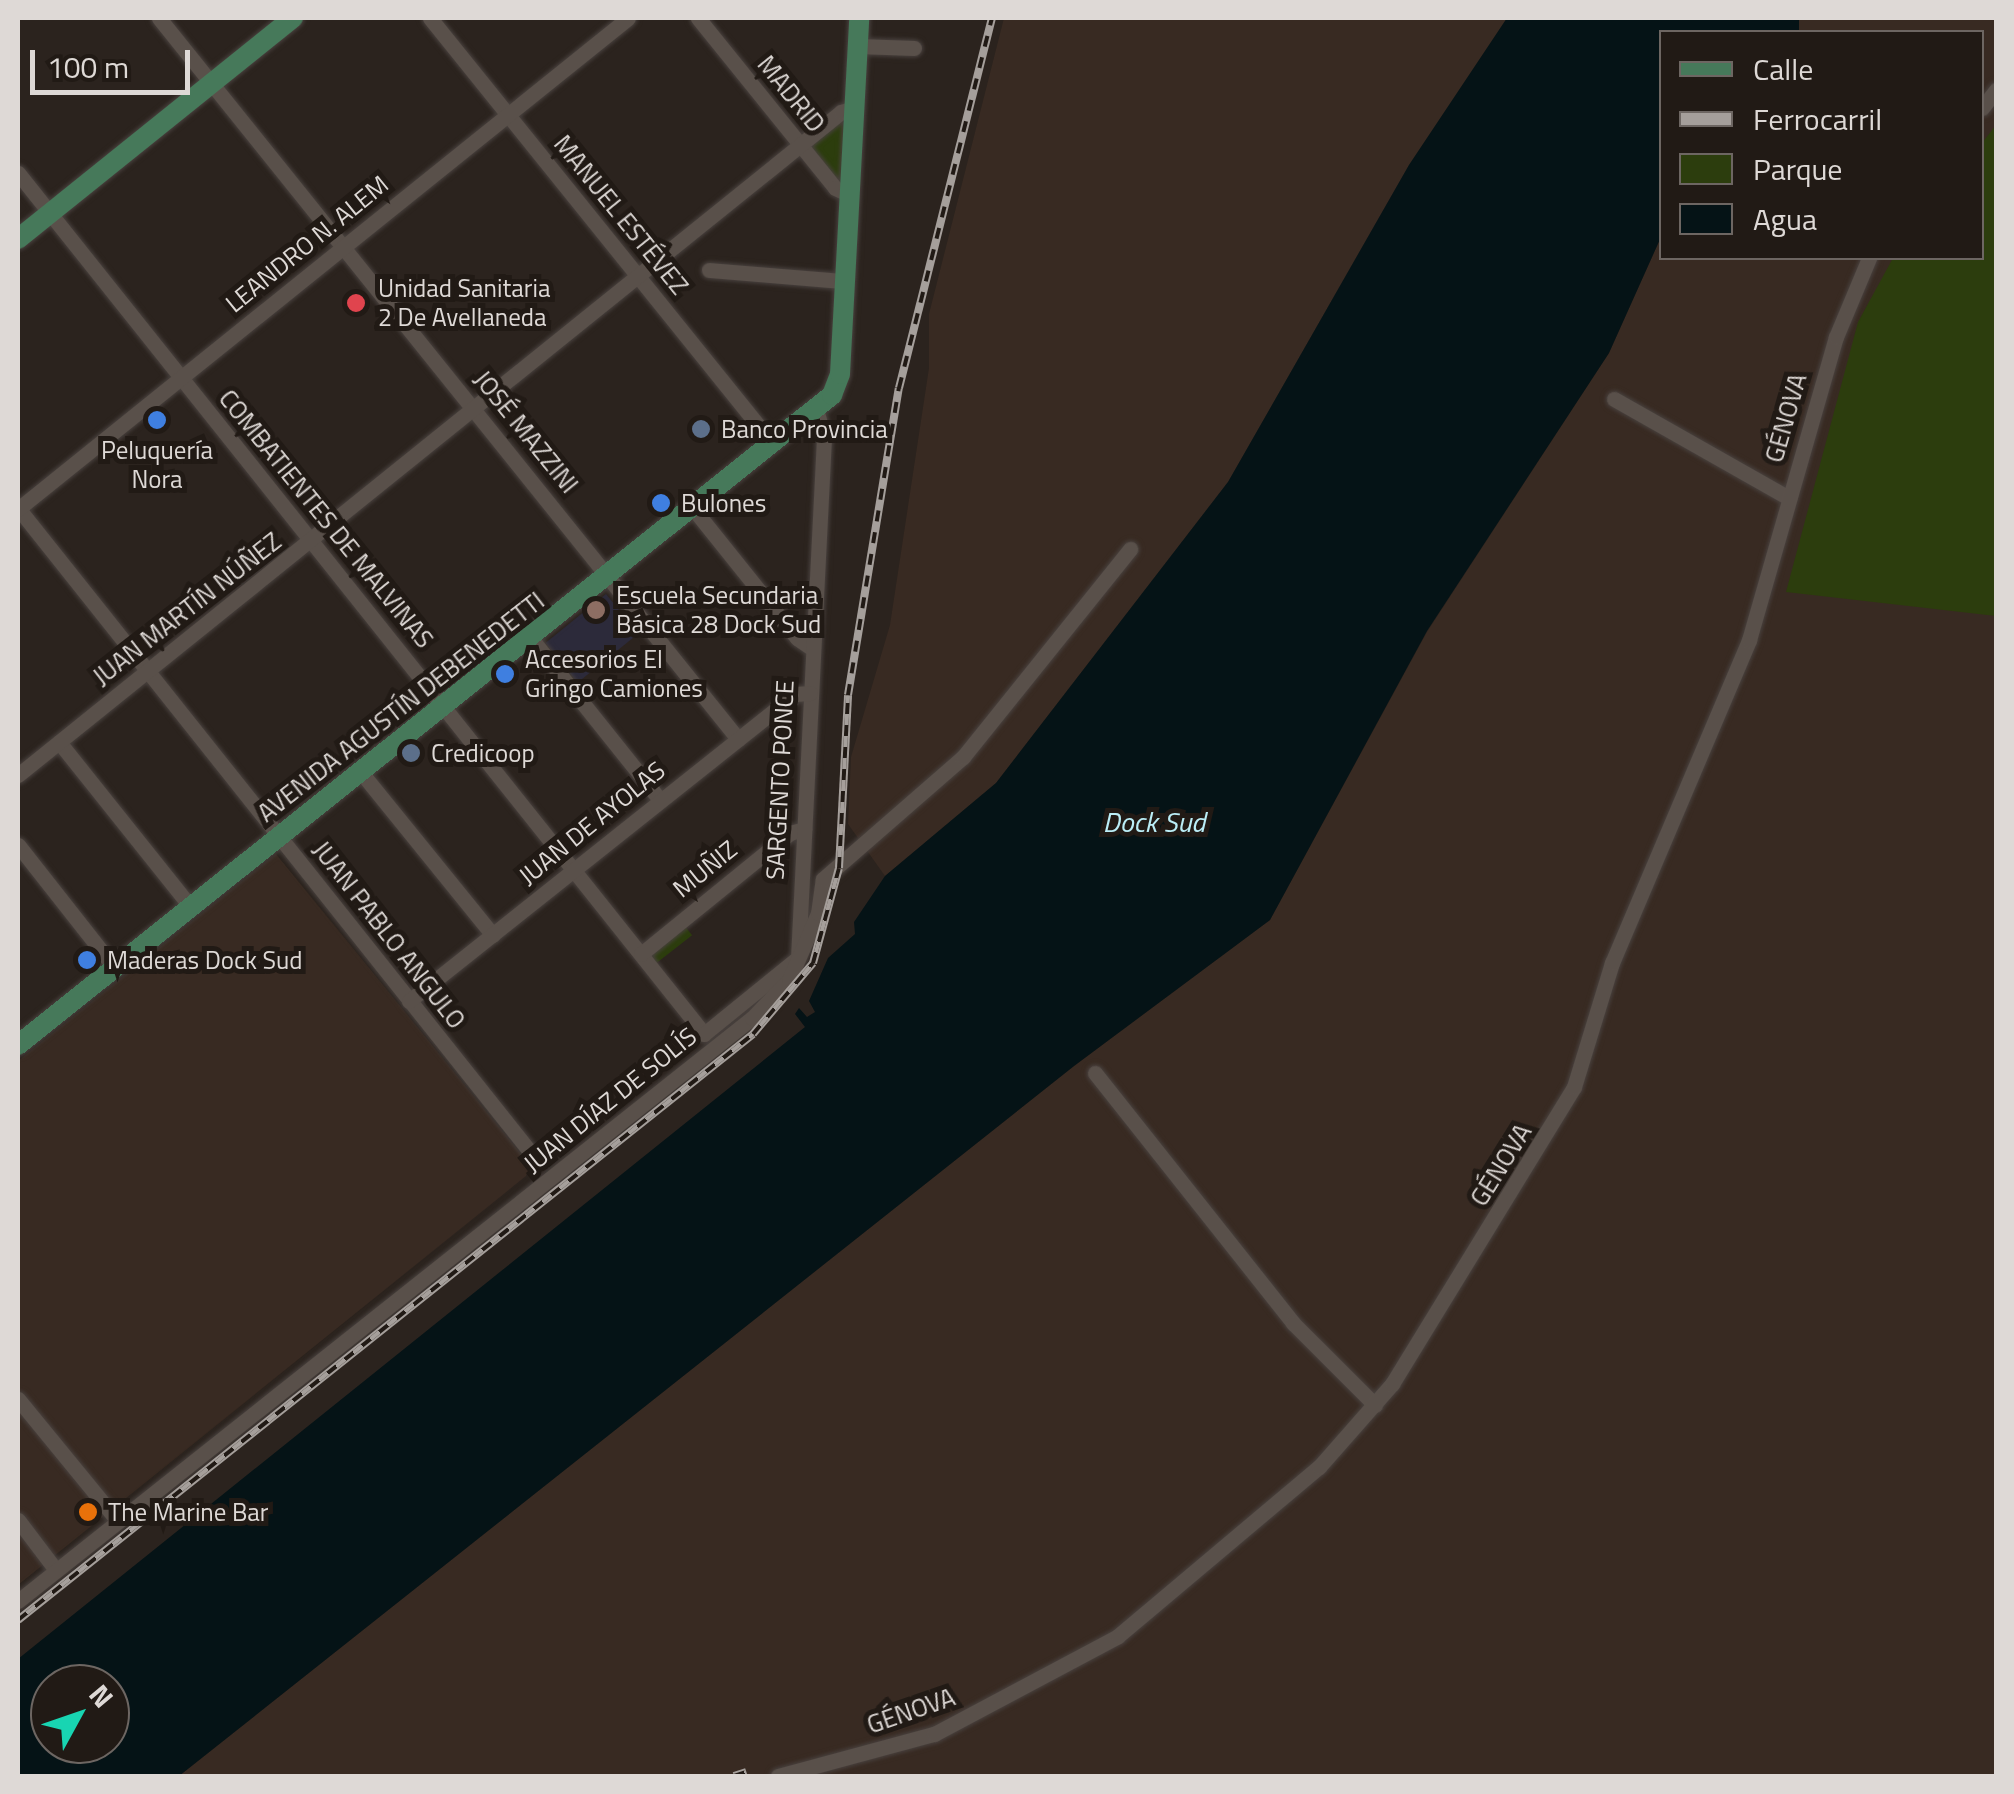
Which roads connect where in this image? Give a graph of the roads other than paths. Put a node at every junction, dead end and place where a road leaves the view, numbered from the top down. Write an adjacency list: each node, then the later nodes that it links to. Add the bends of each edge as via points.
1 (159, 18): 9 (street, JOSÉ MAZZINI)
2 (293, 18): 9 (main road)
3 (430, 18): 11 (street, MANUEL ESTÉVEZ)
4 (628, 18): 11 (street, LEANDRO N. ALEM)
5 (698, 18): 12 (street, MADRID)
6 (860, 18): 7 (main road)
7 (858, 46): 8 (street); 10 (main road)
8 (914, 48)
9 (212, 83): 15 (main road); 17 (street, JOSÉ MAZZINI)
10 (855, 108): 12 (street, JUAN MARTÍN NÚÑEZ); 14 (main road)
11 (508, 114): 17 (street, LEANDRO N. ALEM); 20 (street, MANUEL ESTÉVEZ)
12 (801, 146): 14 (street, MADRID, via 835,188); 20 (street, JUAN MARTÍN NÚÑEZ)
13 (18, 173): 15 (street, COMBATIENTES DE MALVINAS)
14 (850, 195): 21 (main road)
15 (50, 213): 16 (main road); 22 (street, COMBATIENTES DE MALVINAS)
16 (18, 240)
17 (344, 246): 22 (street, LEANDRO N. ALEM); 25 (street, JOSÉ MAZZINI)
18 (1868, 260): 27 (street, GÉNOVA, via 1836,337)
19 (709, 270): 21 (street)
20 (641, 278): 25 (street, JUAN MARTÍN NÚÑEZ); 26 (street, MANUEL ESTÉVEZ)
21 (844, 281): 24 (main road, via 840,374)
22 (181, 378): 29 (street, LEANDRO N. ALEM); 30 (street, COMBATIENTES DE MALVINAS)
23 (1614, 399): 27 (street)
24 (816, 409): 26 (main road, AVENIDA AGUSTÍN DEBENEDETTI); 34 (street, SARGENTO PONCE, via 824,438)
25 (476, 410): 30 (street, JUAN MARTÍN NÚÑEZ); 32 (street, JOSÉ MAZZINI)
26 (773, 444): 28 (main road, AVENIDA AGUSTÍN DEBENEDETTI)
27 (1789, 498): 57 (street, GÉNOVA, via 1748,640 1612,963 1568,1101)
28 (692, 507): 32 (main road, AVENIDA AGUSTÍN DEBENEDETTI); 34 (street)
29 (18, 508): 35 (street, JUAN PABLO ANGULO)
30 (311, 542): 35 (street, JUAN MARTÍN NÚÑEZ); 37 (street, COMBATIENTES DE MALVINAS)
31 (1130, 550): 50 (street, JUAN DÍAZ DE SOLÍS, via 964,756 823,879 818,913)
32 (607, 574): 33 (main road, AVENIDA AGUSTÍN DEBENEDETTI); 38 (street, JOSÉ MAZZINI)
33 (530, 637): 37 (main road, AVENIDA AGUSTÍN DEBENEDETTI); 42 (street)
34 (813, 649): 36 (street, SARGENTO PONCE)
35 (147, 672): 39 (street, JUAN MARTÍN NÚÑEZ); 44 (street, JUAN PABLO ANGULO)
36 (810, 692): 38 (street, JUAN DE AYOLAS, via 795,694); 43 (street, SARGENTO PONCE)
37 (444, 706): 40 (main road, AVENIDA AGUSTÍN DEBENEDETTI); 46 (street, COMBATIENTES DE MALVINAS)
38 (738, 739): 42 (street, JUAN DE AYOLAS)
39 (59, 742): 41 (street, JUAN MARTÍN NÚÑEZ); 47 (street)
40 (360, 771): 44 (main road, AVENIDA AGUSTÍN DEBENEDETTI); 48 (street)
41 (18, 775)
42 (660, 800): 46 (street, JUAN DE AYOLAS)
43 (804, 829): 49 (street, MUÑIZ, via 790,833); 50 (street, SARGENTO PONCE)
44 (278, 835): 47 (main road, AVENIDA AGUSTÍN DEBENEDETTI); 52 (street, JUAN PABLO ANGULO)
45 (18, 845): 51 (street)
46 (574, 869): 48 (street, JUAN DE AYOLAS); 49 (street, COMBATIENTES DE MALVINAS)
47 (190, 906): 51 (main road, AVENIDA AGUSTÍN DEBENEDETTI)
48 (493, 935): 52 (street, JUAN DE AYOLAS)
49 (640, 954): 50 (street, COMBATIENTES DE MALVINAS, via 708,1035)
50 (798, 958): 59 (street, JUAN DÍAZ DE SOLÍS, via 789,980 752,1018)
51 (114, 967): 53 (main road, AVENIDA AGUSTÍN DEBENEDETTI)
52 (410, 1001): 55 (street, JUAN PABLO ANGULO)
53 (18, 1045)
54 (1096, 1073): 57 (street, via 1293,1323)
55 (535, 1158)
56 (18, 1399): 59 (street)
57 (1375, 1405): 62 (street, GÉNOVA, via 1319,1467 1118,1636 948,1728)
58 (18, 1520): 60 (street)
59 (117, 1520): 60 (street, JUAN DÍAZ DE SOLÍS)
60 (56, 1570): 61 (street, JUAN DÍAZ DE SOLÍS)
61 (18, 1600)
62 (778, 1776)

